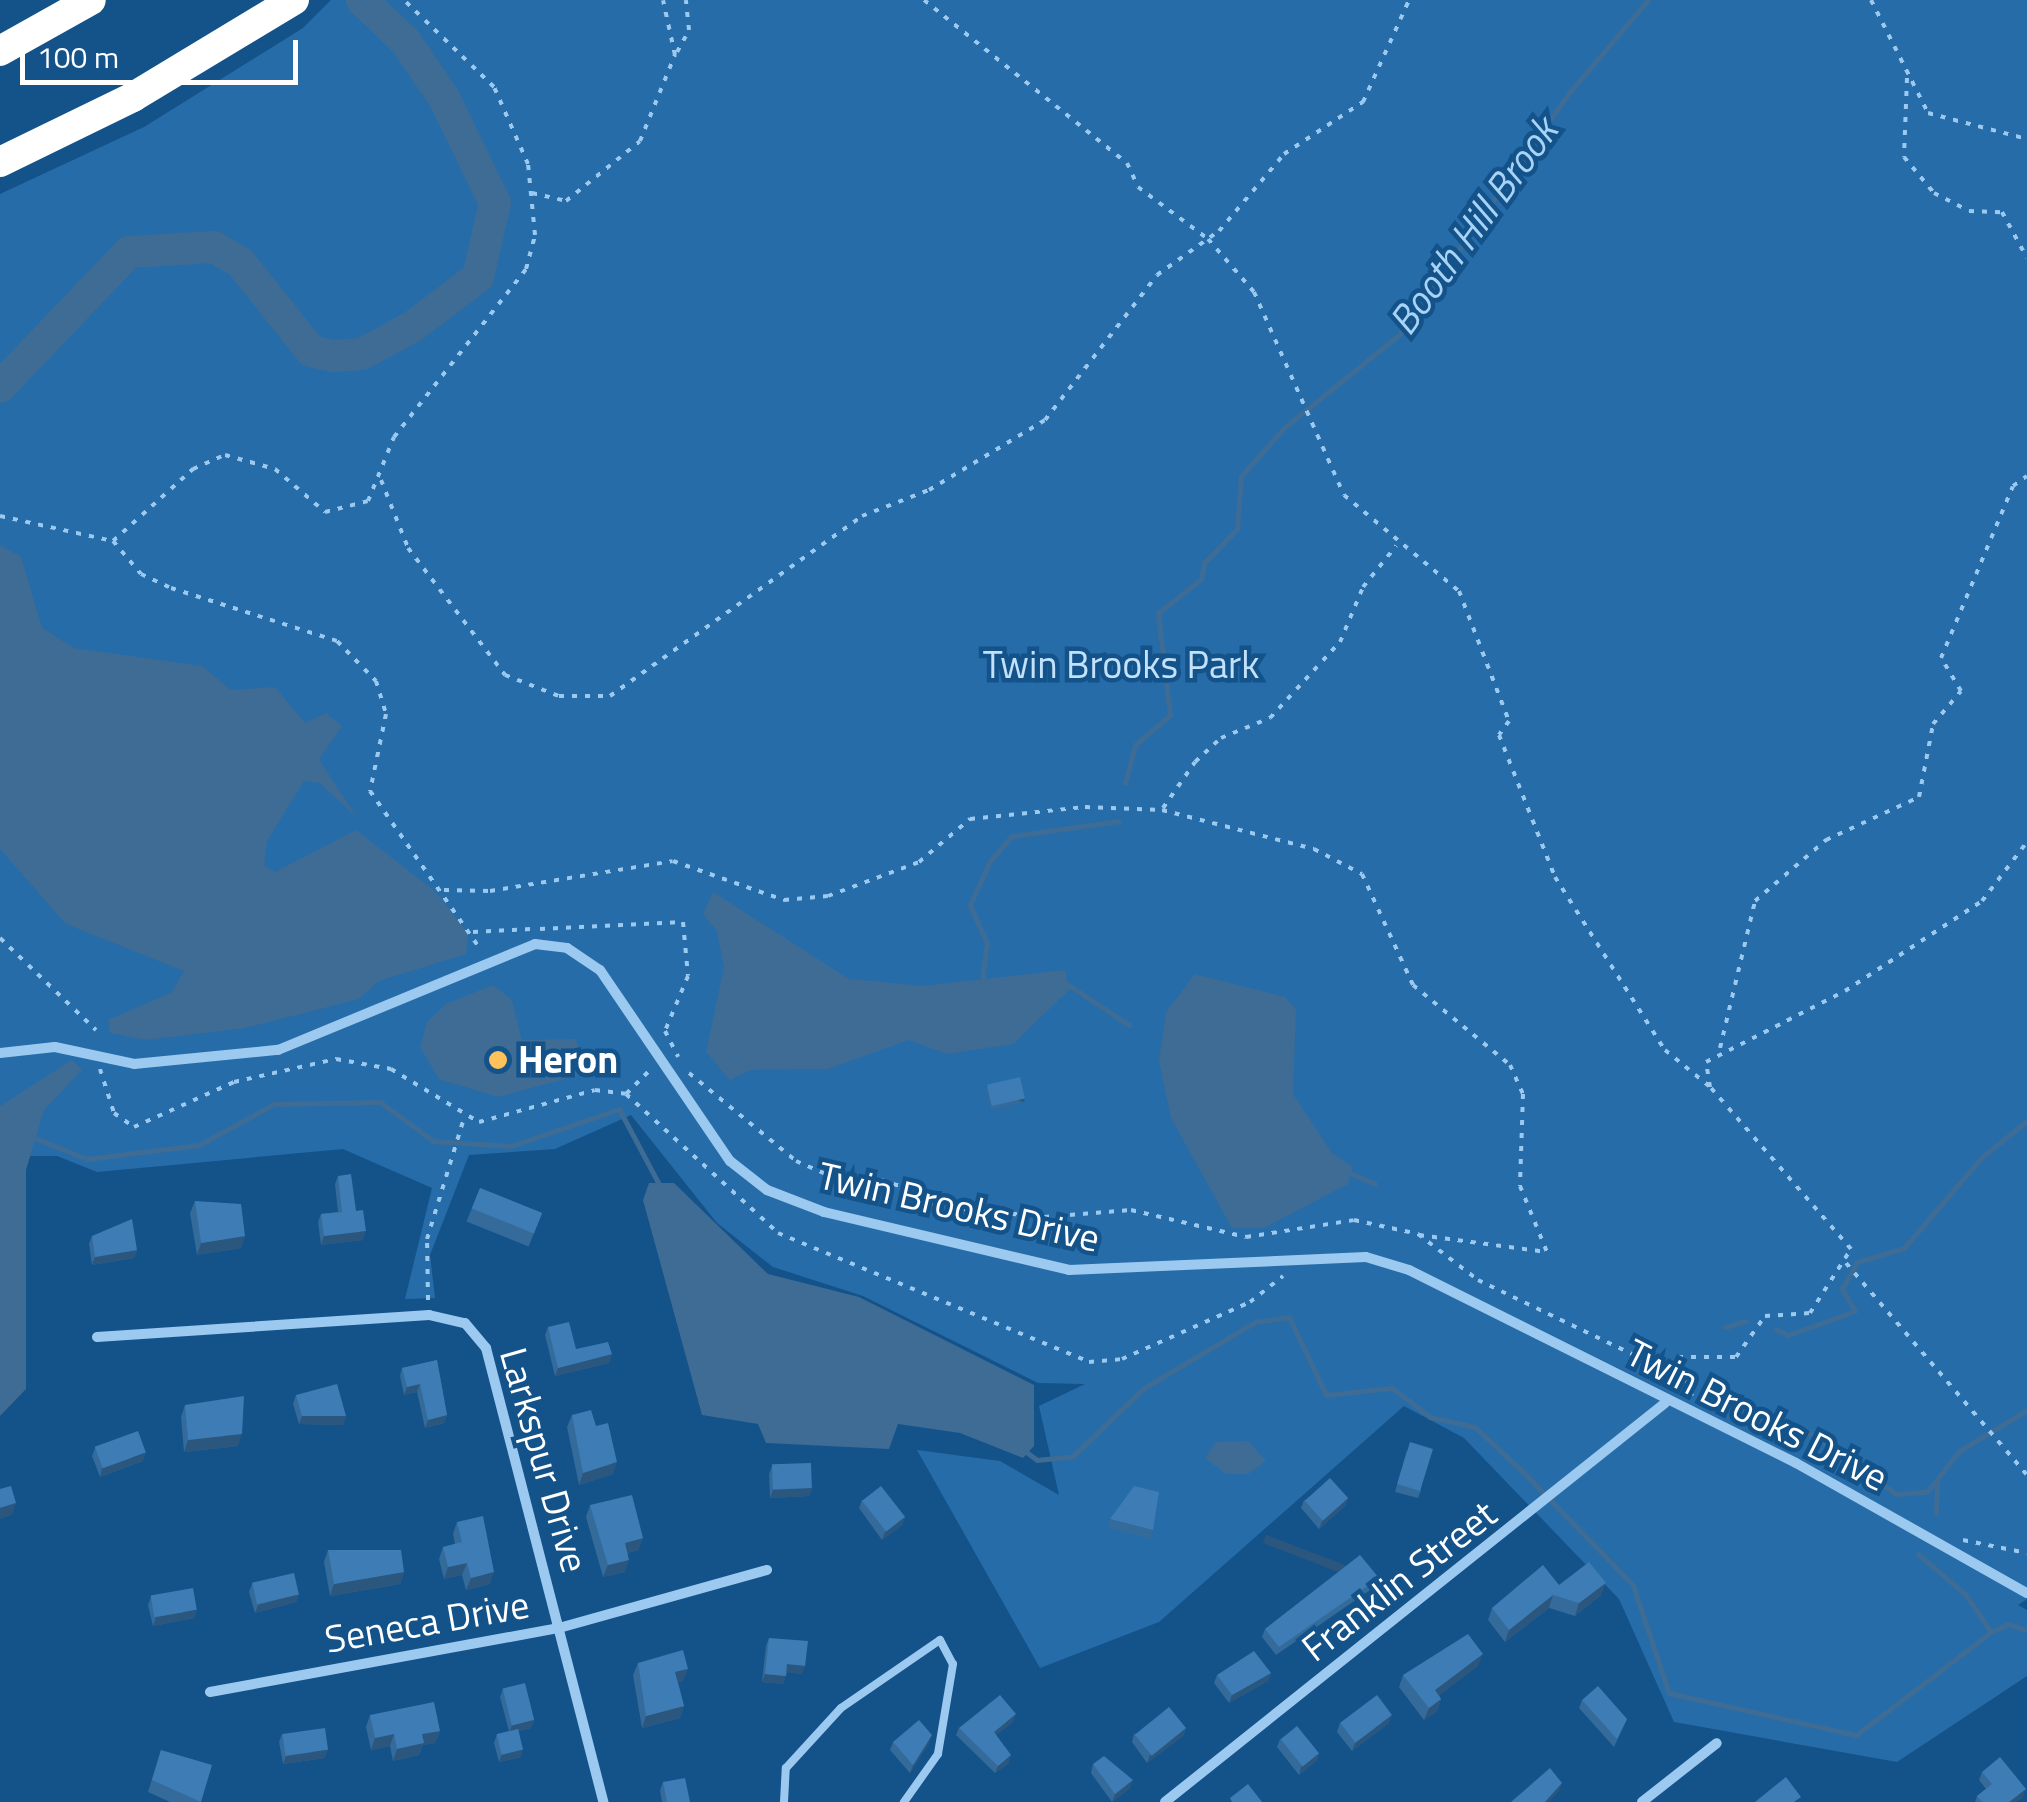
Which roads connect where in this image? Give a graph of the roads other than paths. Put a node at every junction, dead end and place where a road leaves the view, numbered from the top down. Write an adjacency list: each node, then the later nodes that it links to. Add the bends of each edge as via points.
1 (91, 0): 3 (highway)
2 (283, 7): 4 (highway)
3 (0, 51)
4 (0, 162)
5 (0, 1053): 7 (street, Twin Brooks Drive, via 54,1048 134,1064 278,1050 535,944 567,948 600,970 730,1161 767,1190 824,1212 1070,1270 1366,1257 1410,1270)
6 (96, 1337): 10 (street, Larkspur Drive, via 428,1315 465,1323 486,1348)
7 (1665, 1403): 9 (street, Twin Brooks Drive, via 1796,1463); 13 (street, Franklin Street)
8 (767, 1570): 10 (street, Seneca Drive)
9 (2027, 1593)
10 (560, 1628): 11 (street, Seneca Drive); 14 (street, Larkspur Drive)
11 (210, 1692)
12 (1717, 1742): 18 (street)
13 (1179, 1798): 17 (street, Franklin Street)
14 (603, 1802)
15 (784, 1802): 16 (lane, via 786,1768 840,1708 940,1640 953,1664 938,1754)
16 (904, 1802)
17 (1165, 1802)
18 (1642, 1802)

